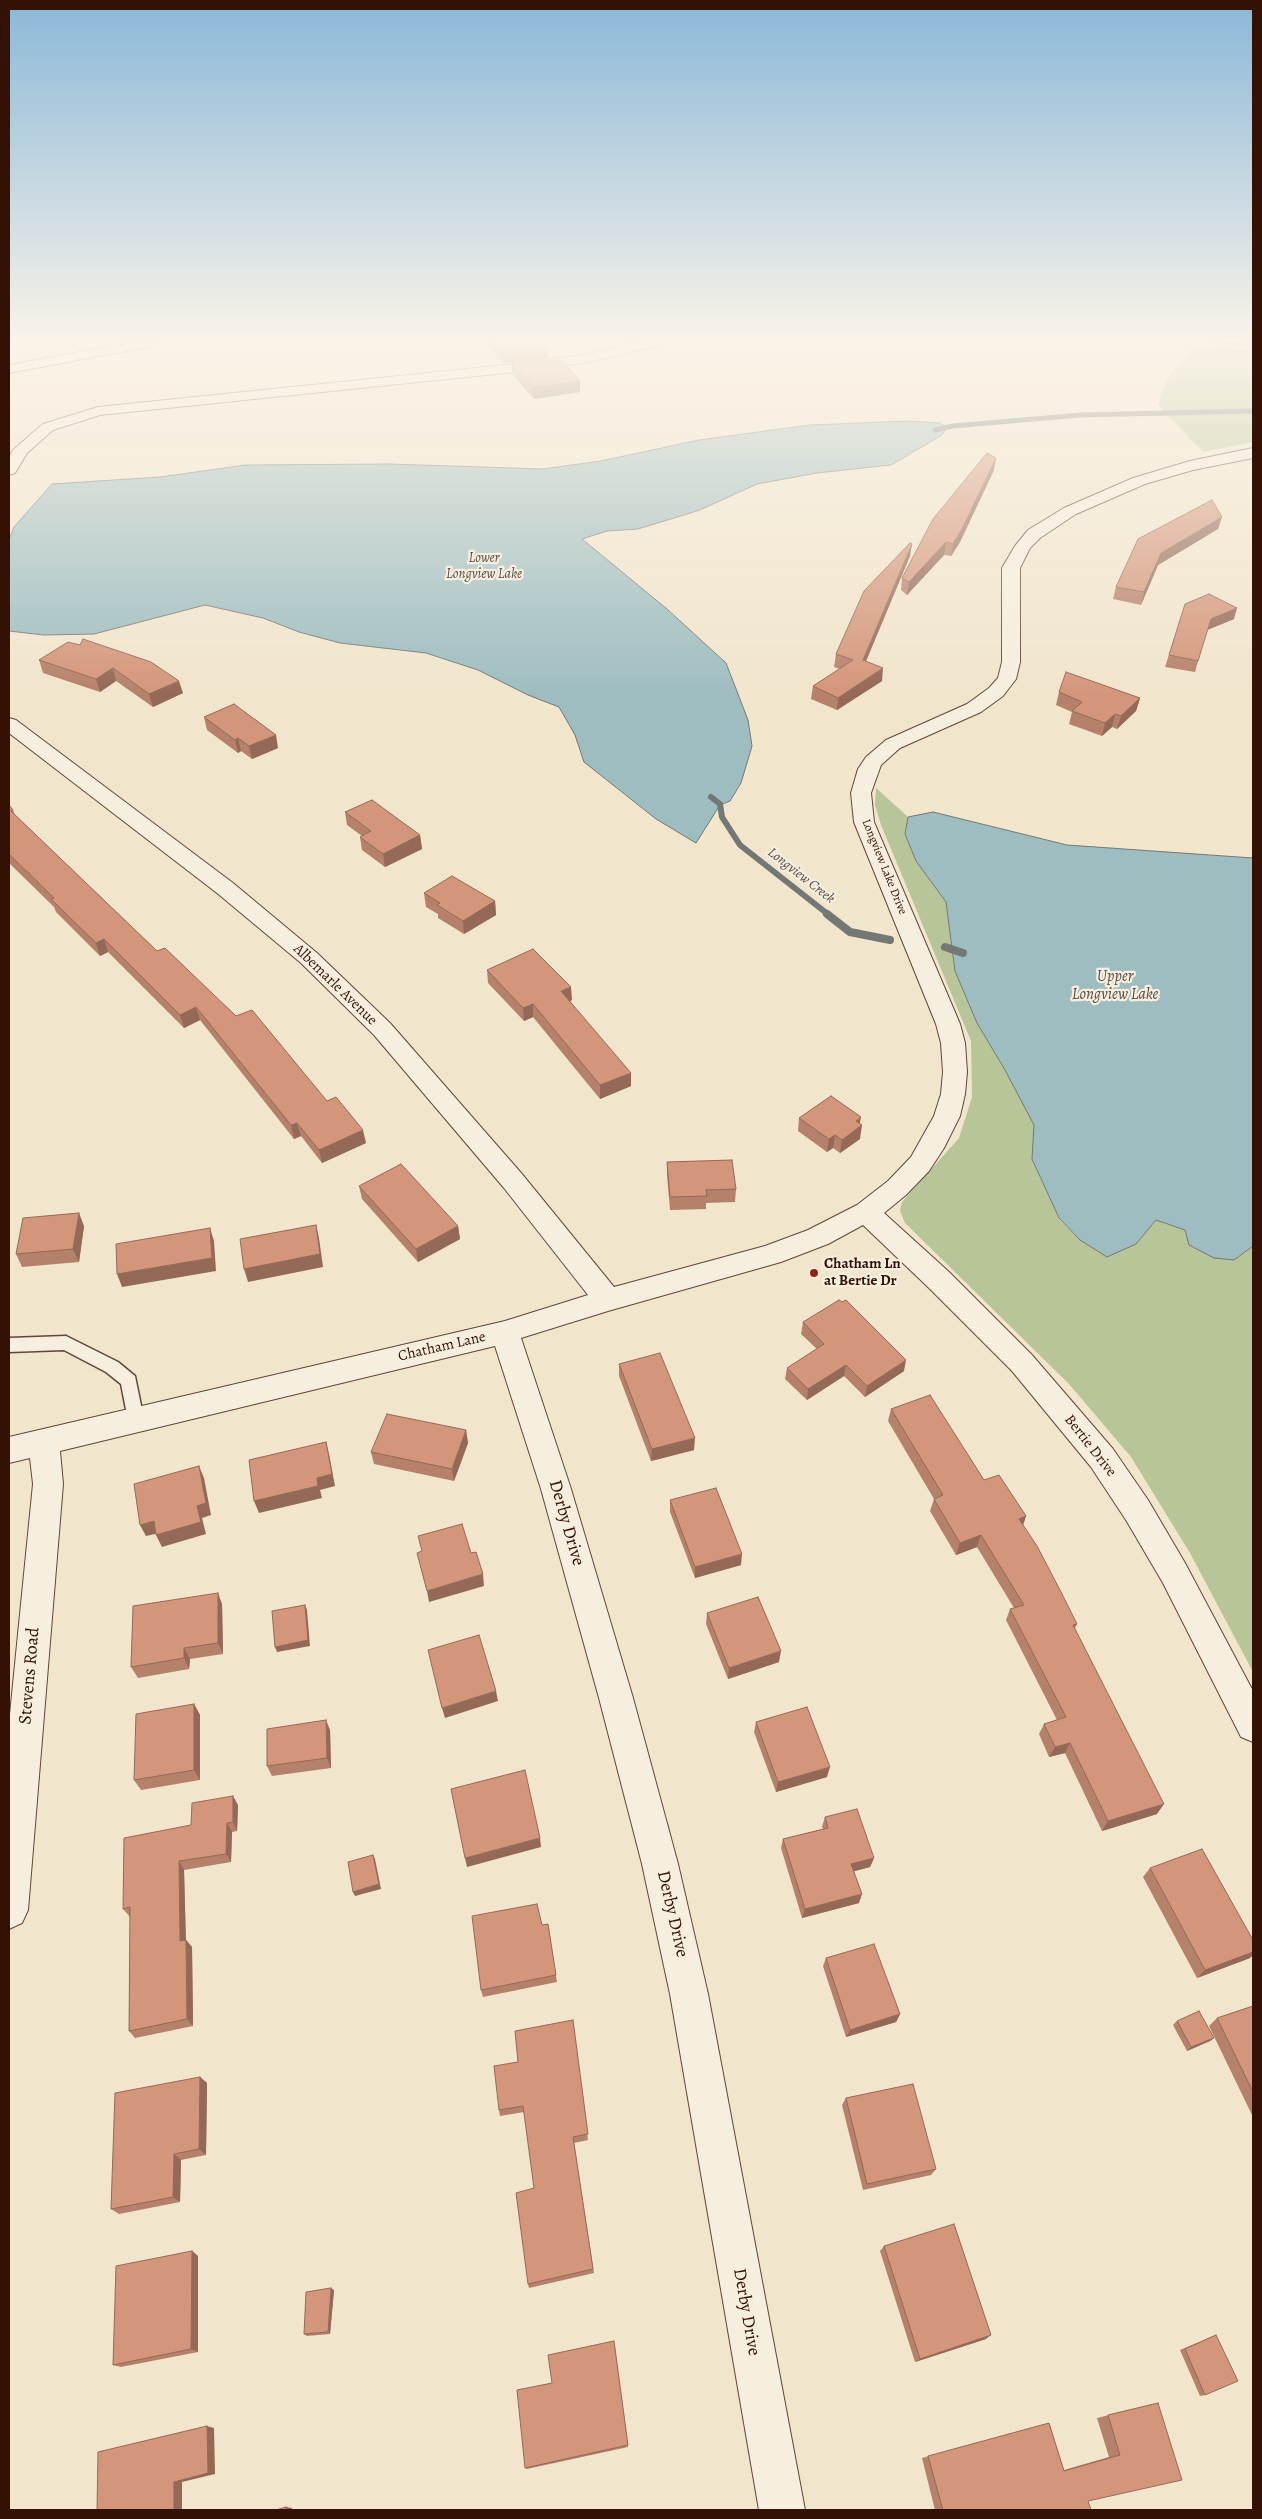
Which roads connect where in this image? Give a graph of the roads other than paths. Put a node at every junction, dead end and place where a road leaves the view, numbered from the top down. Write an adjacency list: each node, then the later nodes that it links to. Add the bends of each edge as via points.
1 (1216, 461): 3 (street, Longview Lake Drive, via 1130,484 1070,511 1034,534 1011,568 1011,662 1007,680 974,708 893,744 868,770 861,793 864,822 948,1024 955,1072 947,1116 920,1164 897,1188)
2 (9, 724): 4 (street, Albemarle Avenue, via 225,888 309,958 382,1029 513,1180)
3 (866, 1212): 4 (street, Chatham Lane, via 818,1237 771,1255); 10 (street, Bertie Drive, via 1022,1363 1102,1458 1174,1573)
4 (608, 1300): 5 (street, Chatham Lane)
5 (505, 1332): 7 (street, Chatham Lane); 12 (street, Derby Drive, via 556,1488 660,1864 689,1994)
6 (9, 1345): 7 (lane, via 66,1343 112,1367 129,1381)
7 (135, 1420): 8 (street, Chatham Lane)
8 (44, 1442): 9 (street, Chatham Lane); 11 (street, Stevens Road, via 48,1484)
9 (9, 1450)
10 (1253, 1725)
11 (9, 1910)
12 (782, 2510)

